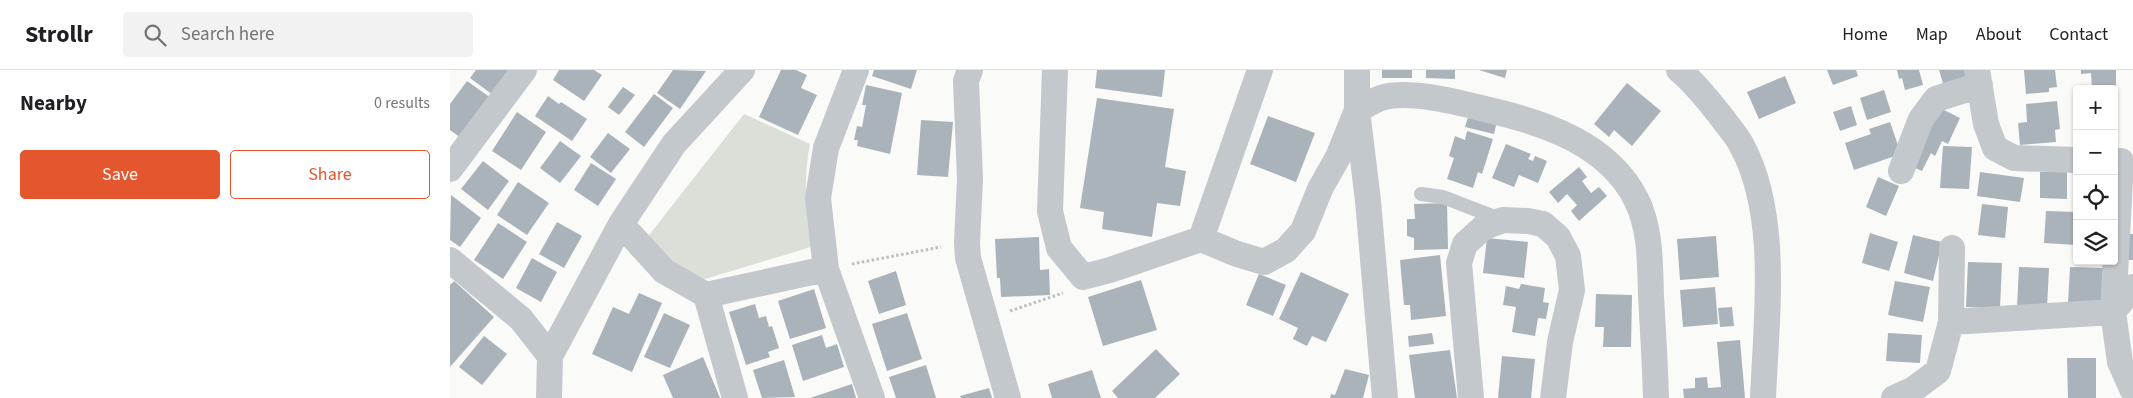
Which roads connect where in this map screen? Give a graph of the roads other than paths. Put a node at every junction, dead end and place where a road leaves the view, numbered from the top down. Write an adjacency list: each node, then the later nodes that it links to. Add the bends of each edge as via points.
1 (524, 70): 13 (street)
2 (742, 70): 17 (street, via 674,144)
3 (856, 70): 21 (street, via 826,148 819,190)
4 (970, 70): 31 (street, via 966,80 970,179 968,258)
5 (1055, 70): 18 (street, via 1050,210 1059,248 1083,277)
6 (1260, 70): 18 (street)
7 (1357, 70): 10 (street)
8 (1679, 70): 36 (street, via 1701,90 1742,145 1762,202 1768,279)
9 (1978, 78): 11 (street, via 1986,124 1995,148 2014,158); 14 (street, via 1936,99 1921,119)
10 (1357, 110): 18 (street, via 1303,231 1286,250 1264,262); 32 (street); 35 (street, via 1382,98 1412,96 1455,101 1554,130 1574,139 1609,163 1623,178 1642,214 1649,253)
11 (2073, 160)
12 (2123, 161): 24 (street)
13 (450, 169)
14 (1901, 171)
15 (1422, 194): 16 (lane, via 1443,197)
16 (1503, 220): 33 (street, via 1484,227 1465,244 1459,263); 34 (street, via 1542,224 1558,237 1568,256 1572,290 1560,342)
17 (621, 224): 23 (street, via 664,271); 26 (street)
18 (1201, 239)
19 (1952, 248): 25 (street)
20 (450, 260): 26 (street, via 521,319)
21 (826, 269): 23 (street); 30 (street)
22 (2133, 287): 24 (street)
23 (706, 295): 29 (street)
24 (2113, 312): 25 (street); 27 (street, via 2120,362)
25 (1952, 322): 37 (street, via 1938,371 1914,390)
26 (550, 356): 28 (street)
27 (2133, 391)
28 (549, 398)
29 (735, 398)
30 (872, 398)
31 (1008, 398)
32 (1385, 398)
33 (1471, 398)
34 (1553, 398)
35 (1656, 398)
36 (1763, 398)
37 (1894, 398)

